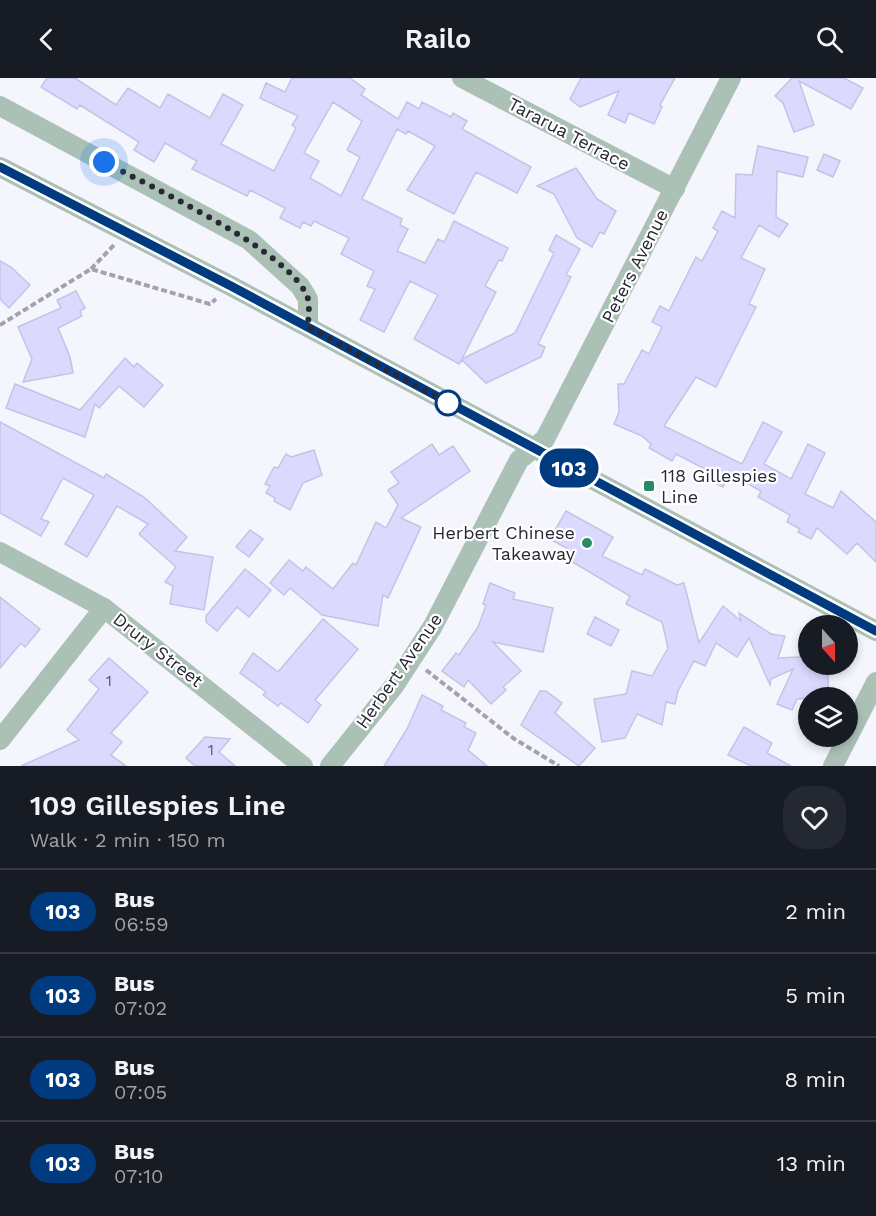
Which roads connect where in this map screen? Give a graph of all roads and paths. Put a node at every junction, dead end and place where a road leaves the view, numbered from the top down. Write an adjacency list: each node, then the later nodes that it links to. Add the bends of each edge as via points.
1 (462, 78): 5 (street, Tararua Terrace)
2 (731, 78): 5 (street, Peters Avenue)
3 (0, 106): 10 (street, via 249,240 300,286 308,299)
4 (0, 167): 6 (street)
5 (675, 189): 11 (street, Peters Avenue, via 545,439)
6 (128, 231): 7 (path); 8 (street)
7 (91, 269): 8 (path, via 210,304); 9 (path)
8 (231, 286): 10 (street)
9 (0, 325)
10 (308, 327): 11 (street)
11 (533, 449): 14 (street); 15 (street, Herbert Avenue, via 519,460)
12 (0, 552): 13 (street, Drury Street)
13 (104, 608): 17 (street); 18 (street, Drury Street)
14 (876, 631)
15 (412, 659): 19 (street, Herbert Avenue); 20 (path, via 513,738)
16 (876, 682): 21 (street)
17 (0, 740)
18 (303, 766)
19 (330, 766)
20 (559, 766)
21 (833, 766)

